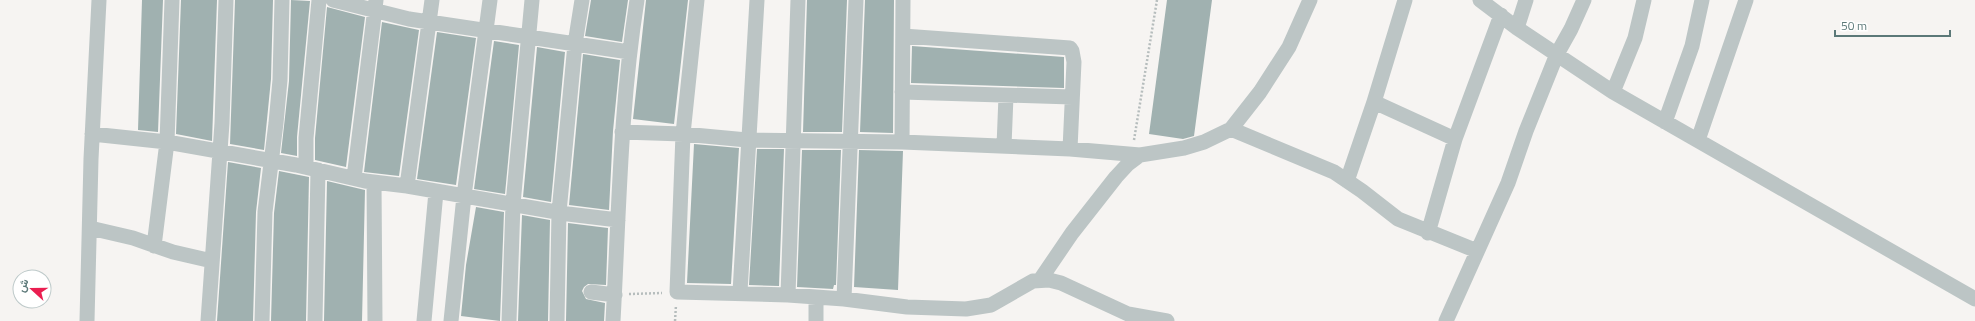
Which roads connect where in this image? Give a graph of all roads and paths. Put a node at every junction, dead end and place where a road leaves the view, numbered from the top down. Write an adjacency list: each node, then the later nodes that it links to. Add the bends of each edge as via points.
1 (99, 0): 44 (street)
2 (172, 0): 50 (street)
3 (226, 0): 55 (street)
4 (282, 0): 57 (street, via 280,80)
5 (319, 0): 58 (street, via 306,138)
6 (333, 0): 26 (street)
7 (432, 0): 28 (street)
8 (490, 0): 30 (street)
9 (532, 0): 31 (street)
10 (582, 0): 33 (street)
11 (637, 0): 34 (street)
12 (697, 0): 45 (street)
13 (757, 0): 47 (street)
14 (798, 0): 49 (street)
15 (856, 0): 51 (street)
16 (903, 0): 32 (street)
17 (1157, 0): 56 (path)
18 (1310, 0): 42 (street, via 1289,46 1260,92)
19 (1405, 0): 40 (street)
20 (1480, 0): 27 (street)
21 (1526, 0): 29 (street)
22 (1584, 0): 35 (street)
23 (1644, 0): 37 (street, via 1635,38)
24 (1702, 0): 41 (street, via 1692,46)
25 (1746, 0): 48 (street)
26 (375, 5): 28 (street); 59 (street)
27 (1501, 15): 29 (street); 46 (street)
28 (430, 22): 30 (street); 62 (street)
29 (1517, 28): 35 (street)
30 (486, 31): 31 (street); 64 (street)
31 (528, 36): 33 (street); 65 (street)
32 (903, 36): 36 (street); 39 (street, via 1070,48 1074,62)
33 (575, 44): 34 (street); 66 (street)
34 (629, 52): 43 (street)
35 (1558, 54): 37 (street); 71 (street, via 1526,131 1508,183)
36 (902, 92): 38 (street); 52 (street)
37 (1613, 92): 41 (street)
38 (1006, 96): 39 (street); 53 (street)
39 (1072, 97): 54 (street)
40 (1374, 102): 46 (street); 60 (street)
41 (1665, 122): 48 (street)
42 (1231, 128): 56 (street, via 1204,142 1184,148); 60 (street, via 1334,172)
43 (622, 132): 45 (street); 67 (street)
44 (92, 134): 50 (street); 68 (street)
45 (683, 134): 47 (street); 75 (street)
46 (1455, 139): 69 (street)
47 (747, 140): 49 (street); 76 (street)
48 (1698, 140): 81 (street)
49 (793, 141): 51 (street); 78 (street)
50 (167, 142): 55 (street); 70 (street)
51 (850, 142): 52 (street); 80 (street)
52 (902, 142): 53 (street)
53 (1004, 146): 54 (street)
54 (1070, 149): 56 (street)
55 (220, 152): 57 (street); 72 (street)
56 (1136, 154): 73 (street, via 1072,233)
57 (270, 161): 58 (street); 85 (street, via 265,212)
58 (312, 169): 59 (street); 86 (street)
59 (354, 178): 61 (street)
60 (1346, 180): 69 (street, via 1398,219)
61 (374, 182): 62 (street); 87 (street)
62 (407, 186): 63 (street)
63 (436, 192): 64 (street); 88 (street)
64 (464, 196): 65 (street); 89 (street)
65 (513, 204): 66 (street); 90 (street)
66 (559, 212): 67 (street); 91 (street)
67 (618, 220): 77 (street)
68 (90, 228): 70 (street, via 133,238); 83 (street)
69 (1428, 233): 71 (street)
70 (154, 246): 72 (street)
71 (1477, 251): 95 (street)
72 (212, 260): 84 (street)
73 (1040, 280): 80 (street, via 1025,285 1002,301 979,308 907,307); 82 (street, via 1061,284)
74 (592, 292): 77 (street)
75 (678, 292): 76 (street); 77 (path)
76 (740, 292): 78 (street)
77 (614, 295): 92 (street)
78 (788, 295): 79 (street)
79 (816, 297): 80 (street); 93 (street)
80 (844, 299)
81 (1975, 299)
82 (1128, 317): 94 (street)
83 (87, 321)
84 (208, 321)
85 (262, 321)
86 (315, 321)
87 (375, 321)
88 (424, 321)
89 (451, 321)
90 (509, 321)
91 (557, 321)
92 (613, 321)
93 (816, 321)
94 (1167, 321)
95 (1446, 321)

